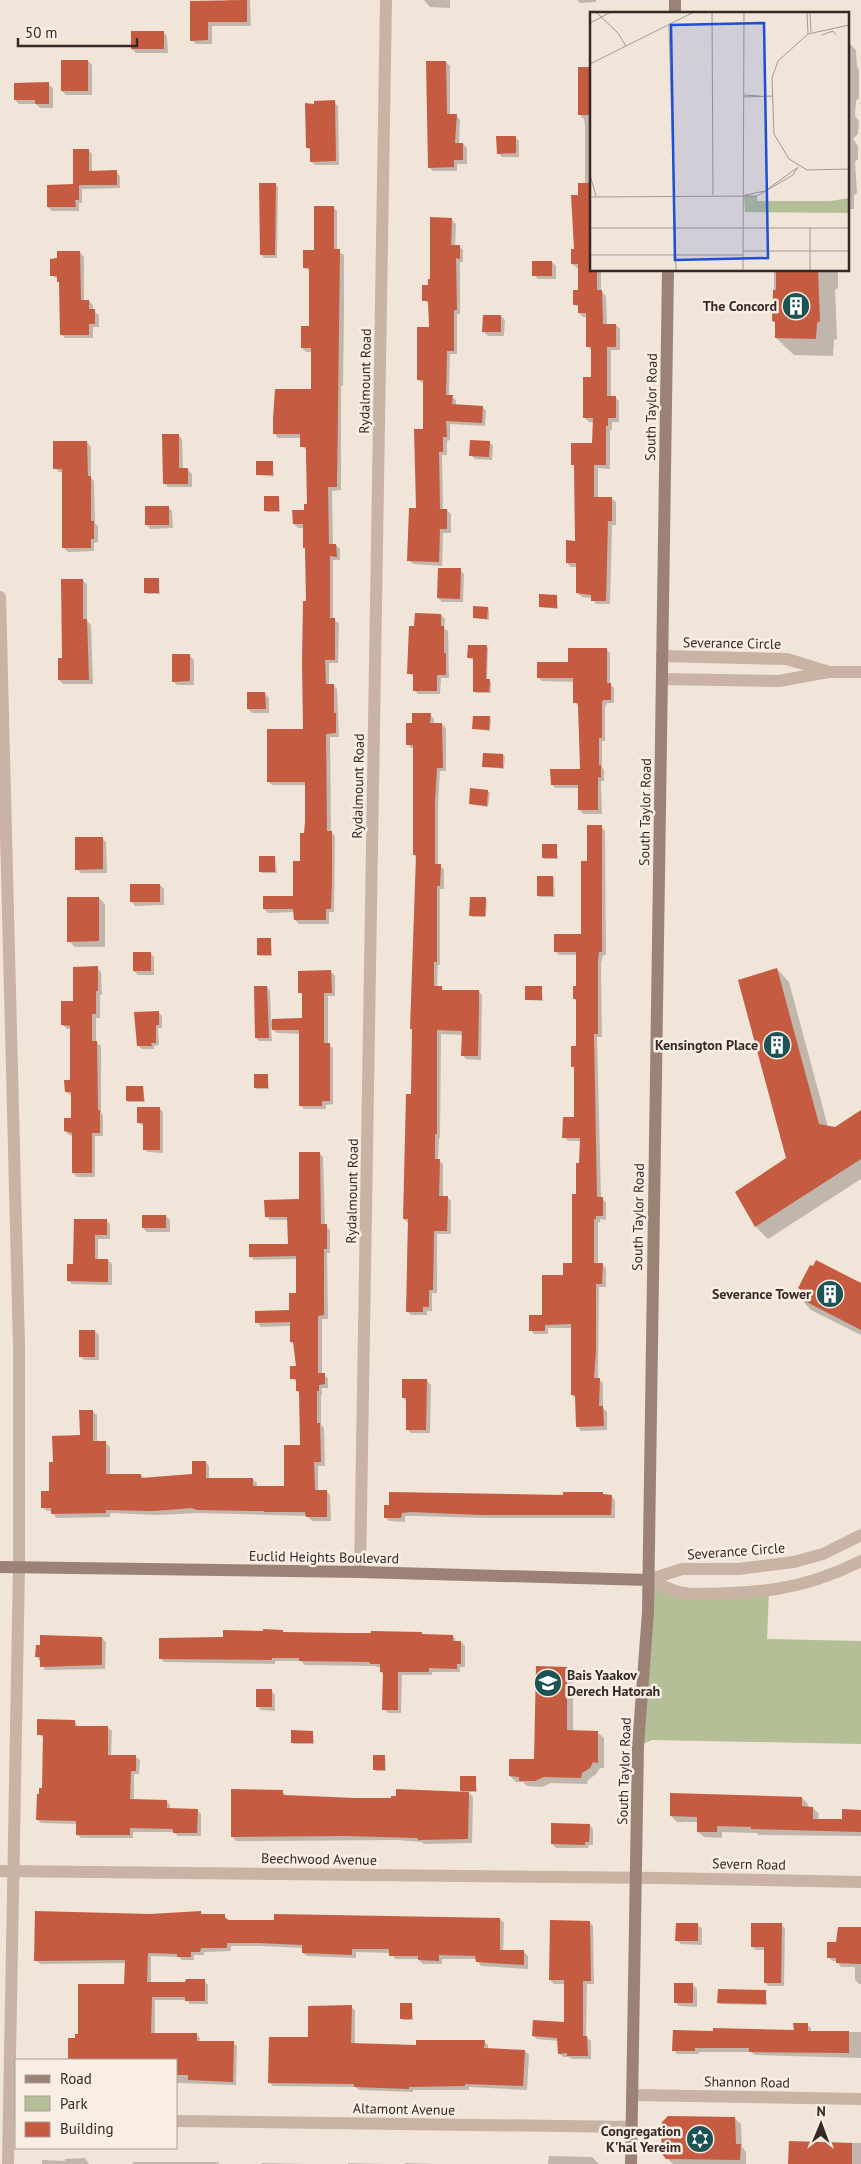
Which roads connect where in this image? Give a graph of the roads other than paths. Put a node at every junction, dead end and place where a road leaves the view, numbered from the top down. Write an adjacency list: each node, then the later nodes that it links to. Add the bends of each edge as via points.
1 (386, 0): 12 (street, Rydalmount Road)
2 (668, 271): 4 (main road, South Taylor Road)
3 (0, 597): 11 (street, via 18,1336)
4 (662, 656): 5 (street, Severance Circle, via 787,659); 7 (main road, South Taylor Road)
5 (828, 672): 6 (street, Severance Circle); 7 (street, Severance Circle, via 778,681)
6 (861, 672)
7 (662, 679): 13 (main road, South Taylor Road)
8 (861, 1535): 13 (street, Severance Circle, via 823,1554 794,1562 738,1569 686,1568)
9 (861, 1561): 13 (street, via 804,1585 769,1591 690,1594)
10 (0, 1567): 11 (main road, Euclid Heights Boulevard)
11 (19, 1567): 12 (main road, Euclid Heights Boulevard); 14 (street)
12 (360, 1572): 13 (main road, Euclid Heights Boulevard)
13 (648, 1580): 15 (main road, South Taylor Road, via 647,1639 638,1746)
14 (6, 1871): 15 (street, Beechwood Avenue); 19 (street)
15 (637, 1879): 16 (street, Severn Road); 17 (main road, South Taylor Road)
16 (861, 1882)
17 (632, 2094): 18 (street, Shannon Road); 21 (main road, South Taylor Road)
18 (861, 2098)
19 (8, 2118): 22 (street)
20 (178, 2121): 21 (street, Altamont Avenue)
21 (632, 2127): 23 (main road, South Taylor Road)
22 (8, 2164)
23 (631, 2164)

